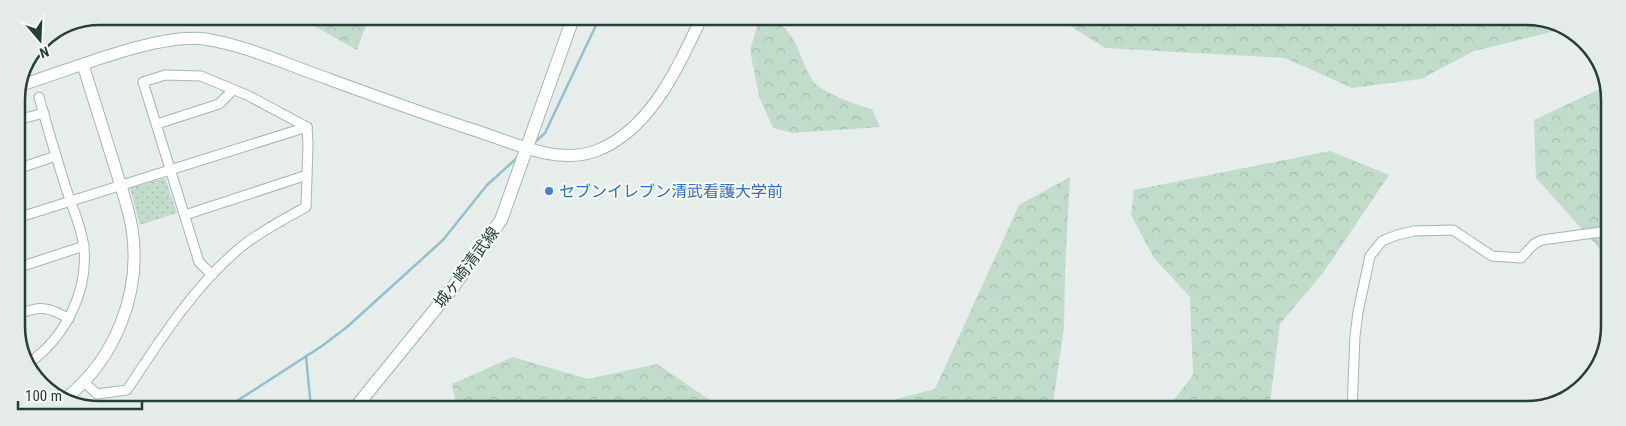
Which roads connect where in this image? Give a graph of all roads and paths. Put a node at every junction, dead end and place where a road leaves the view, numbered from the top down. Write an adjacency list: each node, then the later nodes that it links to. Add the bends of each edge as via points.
1 (571, 25): 11 (main road, 城ヶ崎清武線)
2 (697, 25): 11 (street, via 659,96 627,133 580,156)
3 (83, 65): 4 (street); 11 (street, via 173,40 203,39 250,50); 16 (street)
4 (28, 83)
5 (233, 90): 9 (street, via 219,104); 9 (street, via 201,76 165,75 143,82); 10 (street)
6 (39, 97): 7 (street)
7 (44, 113): 8 (street); 12 (street)
8 (25, 118)
9 (157, 124): 14 (street)
10 (306, 127): 14 (street); 15 (street)
11 (527, 152): 29 (main road, 城ヶ崎清武線, via 501,220 486,244)
12 (56, 156): 13 (street); 17 (street)
13 (25, 166)
14 (171, 170): 16 (street); 18 (street)
15 (307, 175): 18 (street); 23 (street, via 306,207 243,246)
16 (120, 186): 17 (street); 27 (street, via 132,229 132,285 126,311 109,349)
17 (70, 202): 19 (street); 21 (street)
18 (186, 215): 23 (street, via 199,262)
19 (25, 216)
20 (1601, 232): 30 (street, via 1542,240 1522,258 1492,256 1453,230 1414,231 1382,241 1370,256 1358,312)
21 (84, 246): 22 (street); 25 (street, via 80,294)
22 (25, 266)
23 (212, 276): 27 (street, via 166,331 127,390 97,394)
24 (25, 312): 25 (street, via 40,307)
25 (69, 319): 26 (street, via 43,353)
26 (33, 360)
27 (85, 383): 28 (street)
28 (70, 395)
29 (361, 401)
30 (1352, 401)

